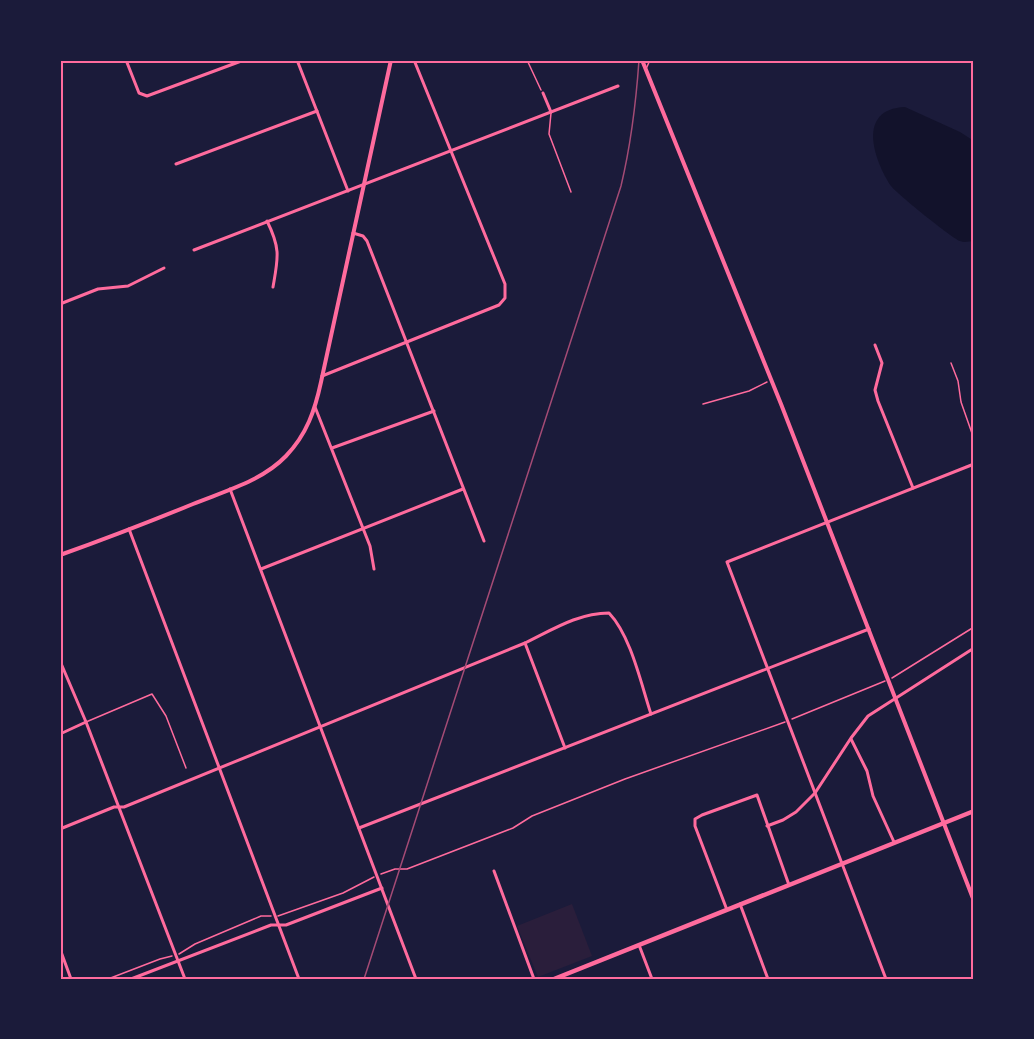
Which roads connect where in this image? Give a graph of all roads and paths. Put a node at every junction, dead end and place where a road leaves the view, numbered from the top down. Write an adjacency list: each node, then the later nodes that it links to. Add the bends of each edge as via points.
1 (126, 60): 2 (street, via 142,95 147,96)
2 (244, 60)
3 (297, 60): 12 (street)
4 (391, 60): 16 (street)
5 (414, 60): 14 (street)
6 (527, 60): 11 (path)
7 (642, 60): 9 (street)
8 (650, 60): 9 (lane)
9 (646, 70): 29 (street)
10 (618, 86): 13 (street)
11 (543, 93): 13 (street)
12 (317, 111): 15 (street); 17 (street)
13 (552, 112): 14 (street); 18 (lane, via 549,134)
14 (450, 151): 16 (street); 25 (street, via 505,284 505,298 499,305)
15 (177, 164)
16 (363, 186): 17 (street); 20 (street)
17 (348, 191): 19 (street)
18 (571, 192)
19 (267, 221): 21 (street); 23 (street, via 278,254)
20 (353, 233): 25 (street, via 367,241); 28 (street)
21 (194, 250)
22 (164, 268): 24 (street, via 128,286 98,289)
23 (273, 287)
24 (60, 304)
25 (407, 342): 28 (street); 32 (street)
26 (875, 345): 36 (street, via 882,363 875,390)
27 (951, 363): 33 (path)
28 (322, 376): 31 (street)
29 (771, 380): 30 (path, via 749,391); 39 (street)
30 (703, 404)
31 (315, 407): 34 (street); 37 (street, via 303,434 285,457 265,473)
32 (435, 411): 34 (street); 38 (street)
33 (974, 439)
34 (332, 448): 41 (street)
35 (974, 464): 36 (street)
36 (913, 488): 39 (street)
37 (230, 489): 40 (street); 44 (street)
38 (464, 489): 41 (street); 42 (street)
39 (827, 522): 47 (street); 51 (street, via 727,562)
40 (129, 529): 43 (street); 61 (street)
41 (363, 529): 44 (street); 45 (street)
42 (484, 541)
43 (60, 555)
44 (261, 569): 57 (street)
45 (374, 569)
46 (974, 627): 52 (path)
47 (869, 629): 51 (street); 52 (street)
48 (525, 643): 54 (street, via 576,618 609,613 617,621 634,660); 57 (street); 60 (street)
49 (974, 648): 53 (street)
50 (60, 661): 56 (street)
51 (767, 667): 54 (street); 55 (street)
52 (889, 680): 53 (street); 55 (path)
53 (896, 698): 59 (street, via 868,716); 66 (street)
54 (651, 714): 60 (street)
55 (788, 721): 63 (street); 73 (path, via 625,779 407,869)
56 (86, 722): 58 (street); 62 (lane, via 152,694 166,716); 64 (street)
57 (321, 726): 61 (street); 68 (street)
58 (60, 734)
59 (851, 738): 63 (street); 70 (street)
60 (566, 748): 68 (street)
61 (220, 767): 64 (street); 79 (street)
62 (186, 768)
63 (815, 793): 67 (street, via 796,812); 71 (street)
64 (119, 807): 69 (street); 83 (street)
65 (974, 811): 66 (main road)
66 (944, 822): 70 (main road); 76 (street)
67 (767, 826): 74 (street); 78 (street, via 757,795 696,819 694,826)
68 (359, 828): 73 (street)
69 (60, 829)
70 (894, 842): 71 (main road)
71 (843, 863): 74 (main road); 95 (street)
72 (494, 871): 91 (street)
73 (377, 875): 75 (street); 79 (path, via 343,893)
74 (789, 885): 77 (main road)
75 (382, 888): 80 (street); 90 (street)
76 (974, 901)
77 (740, 904): 78 (main road); 94 (street)
78 (727, 910): 81 (main road)
79 (276, 917): 80 (street); 83 (path, via 261,916)
80 (279, 925): 84 (street); 89 (street)
81 (639, 945): 92 (main road); 93 (street)
82 (60, 949): 85 (street)
83 (176, 955): 84 (street); 86 (path)
84 (178, 961): 87 (street); 88 (street)
85 (71, 979)
86 (108, 979)
87 (131, 979)
88 (185, 979)
89 (299, 979)
90 (416, 979)
91 (534, 979)
92 (554, 979)
93 (652, 979)
94 (768, 979)
95 (886, 979)

